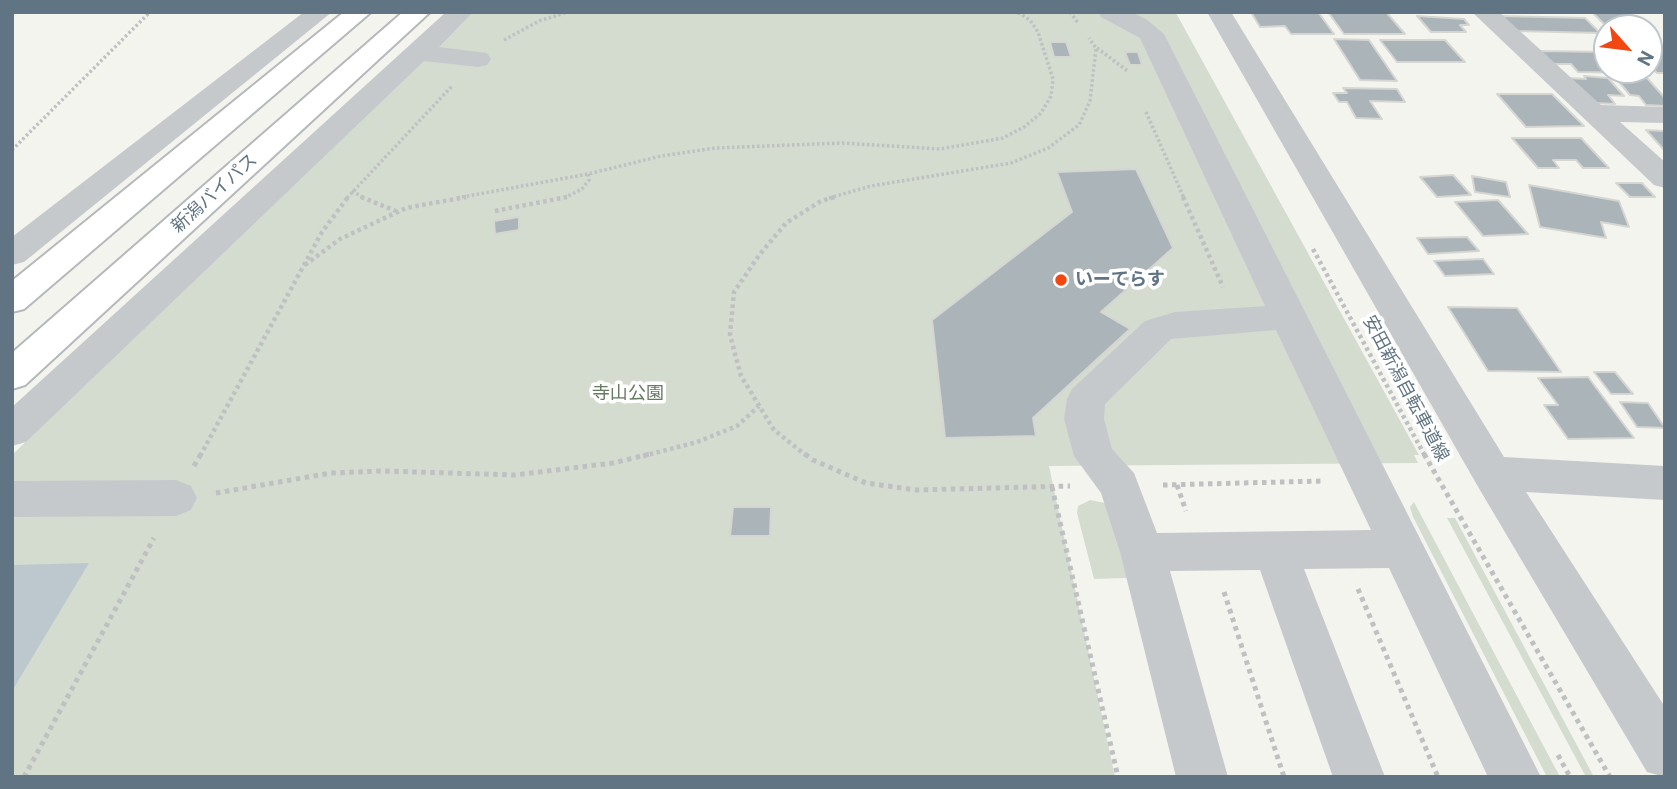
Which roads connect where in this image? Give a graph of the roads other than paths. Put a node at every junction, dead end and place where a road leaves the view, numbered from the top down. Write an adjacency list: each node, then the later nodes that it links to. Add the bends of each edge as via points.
1 (320, 12): 13 (street)
2 (359, 12): 14 (highway)
3 (418, 12): 16 (highway, 新潟バイパス)
4 (461, 12): 8 (street)
5 (1110, 12): 15 (street, via 1151,34)
6 (1219, 12): 18 (street)
7 (1484, 12): 10 (street)
8 (417, 52): 9 (street); 17 (street)
9 (478, 59)
10 (1593, 113): 11 (street); 12 (street)
11 (1665, 116)
12 (1663, 177)
13 (12, 254)
14 (12, 300)
15 (1288, 317): 22 (street); 24 (street, via 1158,330 1086,399 1084,419 1094,456 1119,485)
16 (12, 376)
17 (12, 432)
18 (1492, 473): 19 (street); 25 (street)
19 (1665, 483)
20 (176, 498): 21 (street)
21 (12, 499)
22 (1404, 549): 23 (street); 28 (street)
23 (1275, 551): 24 (street); 27 (street)
24 (1142, 552): 26 (street)
25 (1665, 754)
26 (1202, 777)
27 (1359, 777)
28 (1515, 777)

